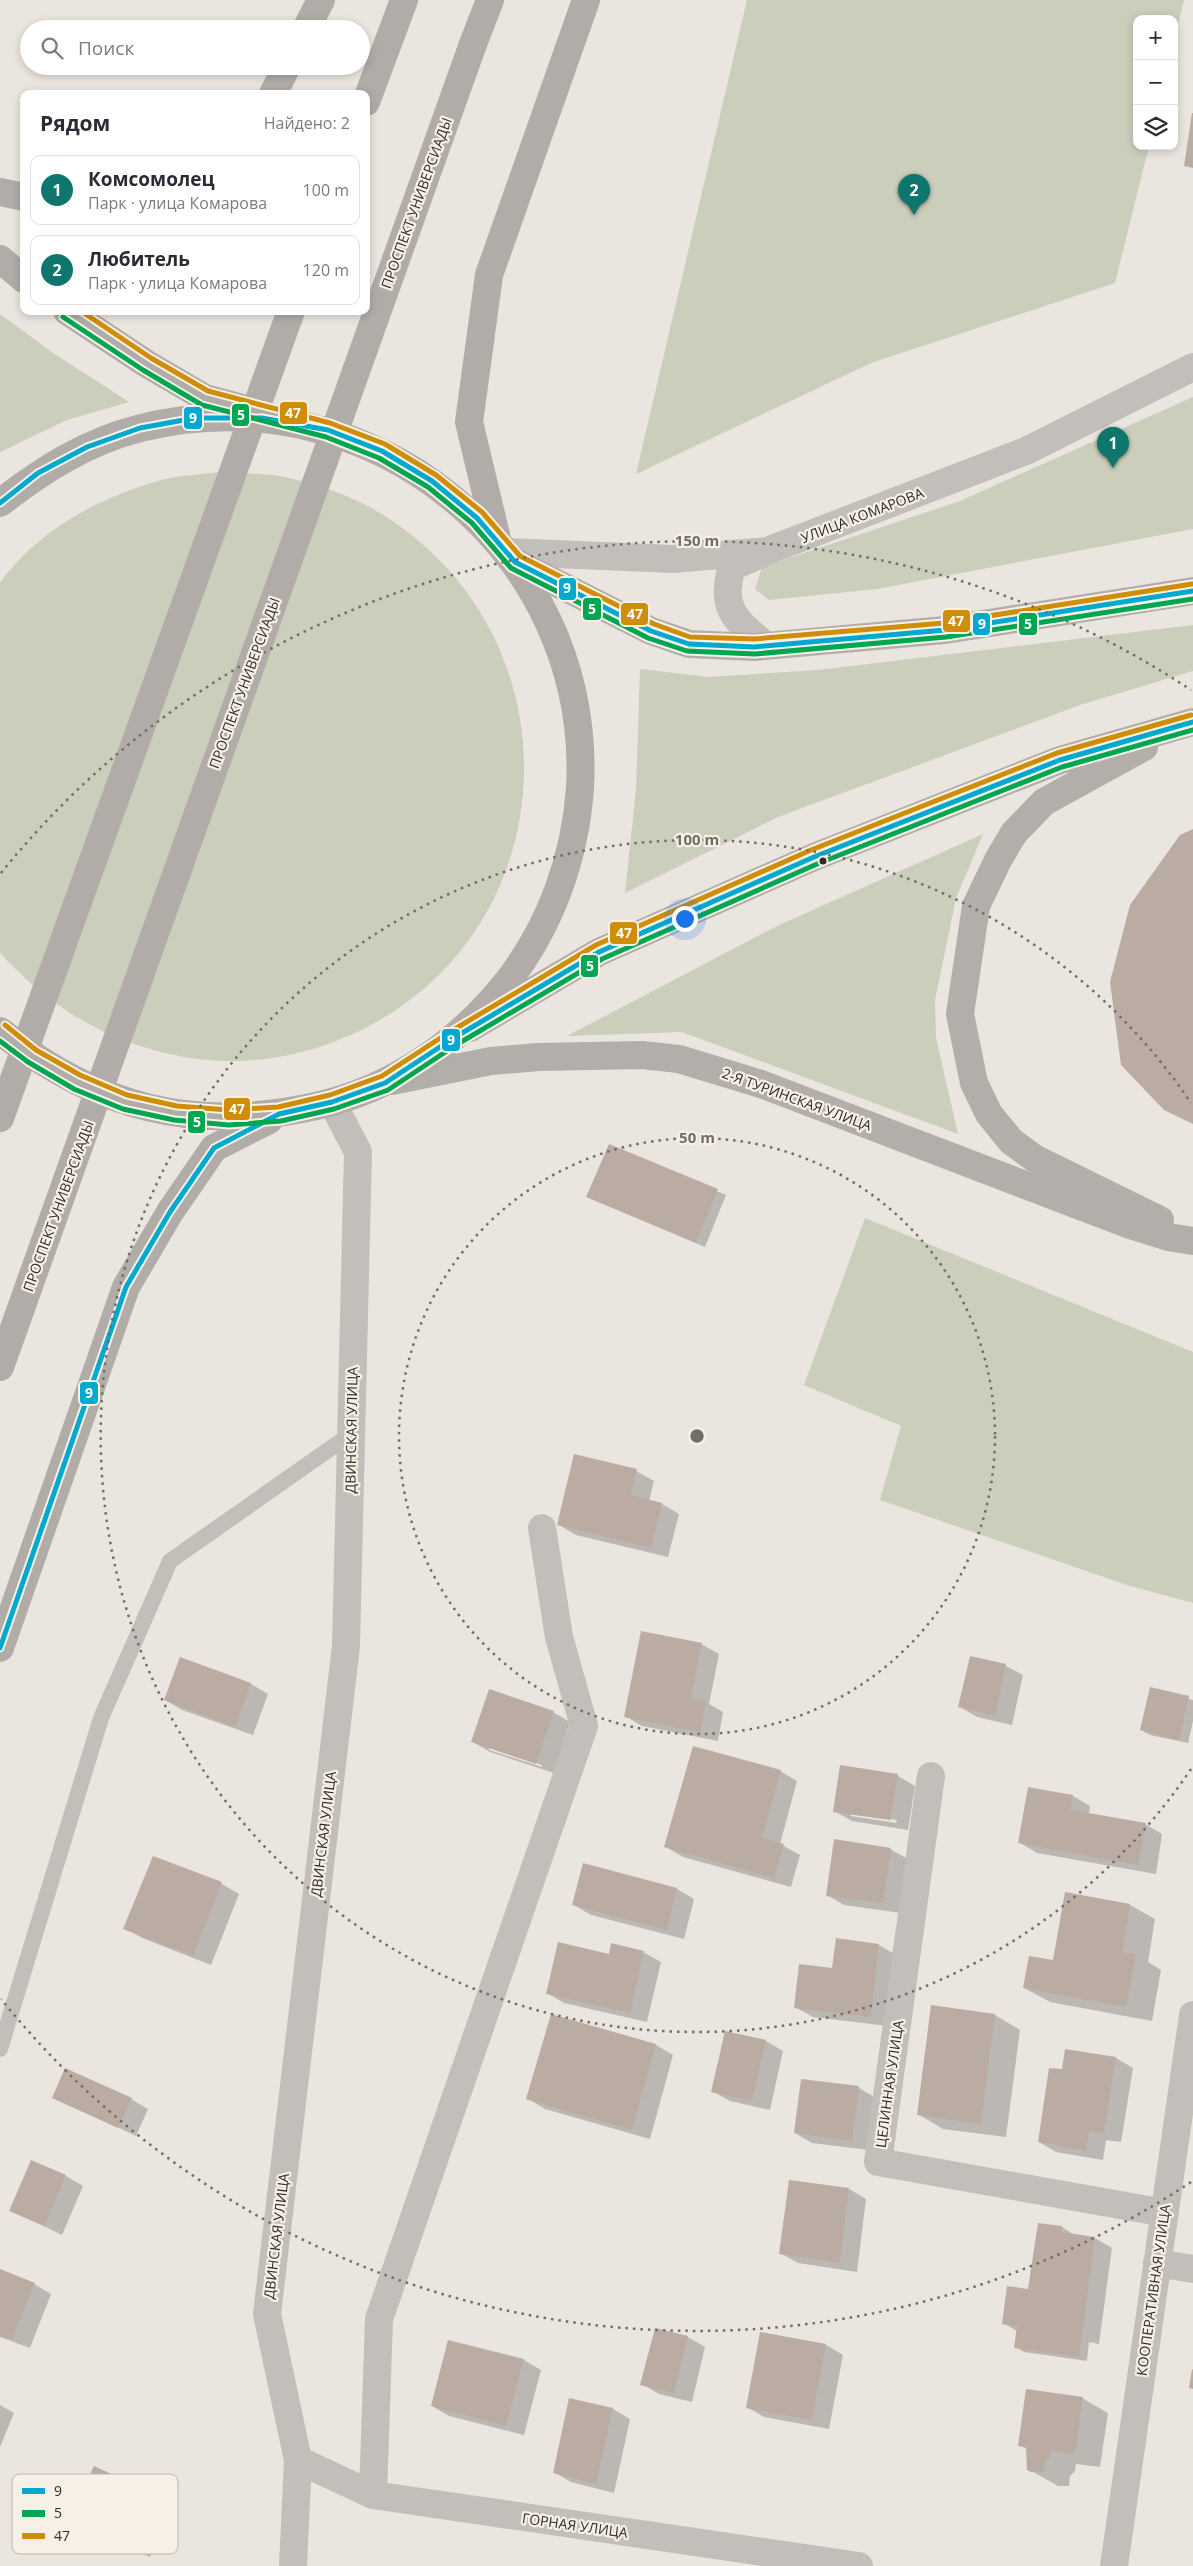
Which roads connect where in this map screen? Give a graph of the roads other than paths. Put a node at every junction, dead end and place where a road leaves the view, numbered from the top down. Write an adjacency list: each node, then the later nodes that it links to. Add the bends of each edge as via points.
1 (321, 0): 5 (main road)
2 (490, 0): 31 (main road, ПРОСПЕКТ УНИВЕРСИАДЫ, bridge)
3 (586, 0): 19 (main road, via 489,275 469,422)
4 (400, 8): 8 (main road)
5 (311, 20)
6 (282, 75): 7 (main road)
7 (274, 90)
8 (370, 91)
9 (0, 192): 10 (main road)
10 (20, 196)
11 (0, 259): 12 (main road)
12 (20, 276)
13 (73, 315): 16 (main road, via 205,398)
14 (290, 315): 28 (main road, bridge)
15 (1193, 367): 18 (street, УЛИЦА КОМАРОВА, via 1026,451)
16 (328, 430): 17 (main road, via 262,418 195,418 140,428 87,447 38,473); 19 (main road, via 382,451 432,481 477,518)
17 (0, 503)
18 (767, 551): 19 (street, УЛИЦА КОМАРОВА, via 673,559); 21 (street, via 732,567 726,596 732,614)
19 (506, 552): 21 (street, via 651,631 689,644); 24 (main road, via 542,607 563,656 576,708 581,760 578,814 568,865 548,915 527,953 490,1003)
20 (1193, 591): 21 (street, via 945,630)
21 (765, 645)
22 (1191, 722): 24 (street, via 1060,760 814,857 599,952); 29 (street, via 1044,802 1014,833 976,906 960,1014 974,1082 988,1114 1011,1141 1034,1158)
23 (0, 1031): 27 (main road, via 32,1056 77,1082 125,1102 176,1113 228,1118)
24 (452, 1039): 25 (main road)
25 (385, 1083): 26 (main road); 30 (street, 2-Я ТУРИНСКАЯ УЛИЦА, via 491,1061 538,1057 642,1055 679,1059 779,1091 1130,1225)
26 (332, 1102): 27 (main road); 32 (street, ДВИНСКАЯ УЛИЦА, via 358,1152)
27 (280, 1114): 34 (main road, via 214,1148 170,1212 126,1287)
28 (0, 1118)
29 (1193, 1236)
30 (1193, 1241)
31 (0, 1367)
32 (351, 1434): 37 (lane, via 170,1561 101,1718); 41 (street, ДВИНСКАЯ УЛИЦА, via 346,1646 267,2314)
33 (542, 1528): 42 (street, via 559,1637 584,1726 378,2319)
34 (0, 1648)
35 (931, 1776): 38 (street, ЦЕЛИННАЯ УЛИЦА, via 878,2162)
36 (1193, 2014): 38 (street, КООПЕРАТИВНАЯ УЛИЦА)
37 (0, 2050)
38 (1165, 2213): 39 (street, КООПЕРАТИВНАЯ УЛИЦА)
39 (1157, 2263): 40 (street); 45 (street, КООПЕРАТИВНАЯ УЛИЦА)
40 (1193, 2269)
41 (298, 2460): 42 (street, ГОРНАЯ УЛИЦА); 43 (street, ДВИНСКАЯ УЛИЦА)
42 (373, 2496): 44 (street, ГОРНАЯ УЛИЦА)
43 (293, 2566)
44 (859, 2566)
45 (1114, 2566)

